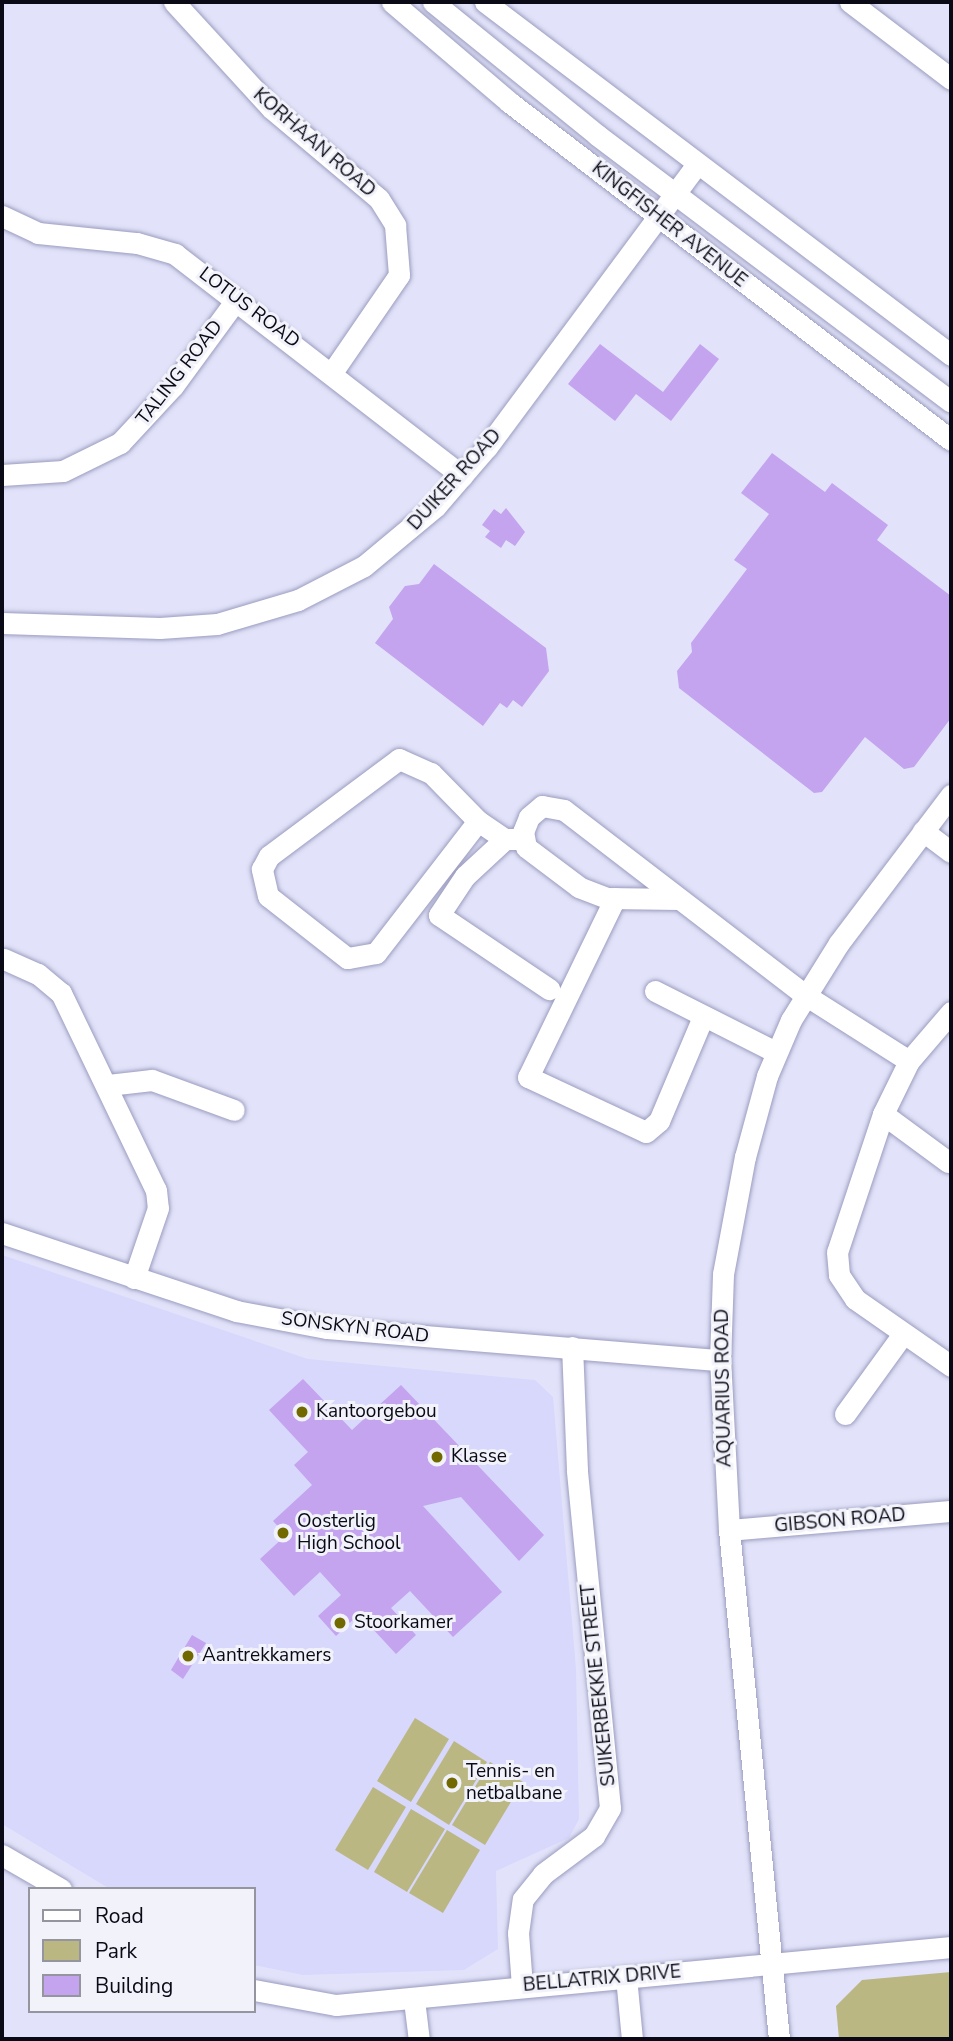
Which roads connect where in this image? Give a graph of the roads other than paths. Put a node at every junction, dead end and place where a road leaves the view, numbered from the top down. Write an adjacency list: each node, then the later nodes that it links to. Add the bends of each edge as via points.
1 (174, 2): 13 (street, KORHAAN ROAD, via 271,108 379,199 395,225 398,275)
2 (392, 2): 10 (street, KINGFISHER AVENUE, via 509,102)
3 (433, 2): 8 (street, KINGFISHER AVENUE)
4 (485, 2): 7 (street)
5 (850, 2): 6 (street)
6 (951, 79)
7 (696, 166): 8 (street, DUIKER ROAD); 12 (street)
8 (676, 192): 10 (street, DUIKER ROAD); 14 (street, KINGFISHER AVENUE)
9 (2, 216): 11 (street, LOTUS ROAD, via 38,233 158,248 190,263)
10 (658, 217): 15 (street, KINGFISHER AVENUE); 17 (street, DUIKER ROAD)
11 (236, 300): 13 (street, LOTUS ROAD); 16 (street, TALING ROAD, via 149,416 113,448 63,471)
12 (951, 355)
13 (333, 371): 17 (street, LOTUS ROAD)
14 (951, 402)
15 (951, 440)
16 (2, 475)
17 (463, 475): 18 (street, DUIKER ROAD, via 401,540 364,566 260,614 160,628)
18 (2, 623)
19 (951, 795): 21 (street, AQUARIUS ROAD)
20 (478, 821): 20 (street, via 376,953 346,958 268,897 262,869 268,856 399,760 430,773); 22 (street)
21 (923, 831): 23 (street); 29 (street, AQUARIUS ROAD)
22 (514, 839): 24 (street, via 551,869 591,892); 25 (street, via 533,812 556,807); 27 (street, via 465,876 439,915)
23 (951, 852)
24 (615, 898): 25 (street); 31 (street, via 528,1077 646,1132 659,1121)
25 (679, 899): 29 (street)
26 (4, 959): 34 (street, via 38,974 61,993)
27 (549, 989)
28 (655, 991): 31 (street)
29 (805, 995): 32 (street, AQUARIUS ROAD); 33 (street)
30 (951, 1012): 33 (street)
31 (703, 1017): 32 (street)
32 (776, 1052): 42 (street, AQUARIUS ROAD, via 735,1199 723,1274)
33 (909, 1061): 36 (street)
34 (108, 1085): 35 (street, via 152,1080); 39 (street, via 159,1202)
35 (234, 1110)
36 (883, 1114): 37 (street); 40 (street, via 859,1176 837,1265 855,1299)
37 (948, 1163)
38 (2, 1233): 39 (street, SONSKYN ROAD)
39 (134, 1278): 41 (street, SONSKYN ROAD, via 236,1311 327,1328)
40 (903, 1334): 43 (street); 44 (street)
41 (572, 1347): 42 (street, SONSKYN ROAD); 52 (street, SUIKERBEKKIE STREET, via 577,1469 610,1808 594,1836 543,1874 523,1899 518,1933)
42 (720, 1360): 46 (street, AQUARIUS ROAD)
43 (951, 1366)
44 (845, 1414)
45 (951, 1511): 46 (street, GIBSON ROAD)
46 (729, 1530): 50 (street, AQUARIUS ROAD)
47 (2, 1855): 48 (street)
48 (58, 1887)
49 (951, 1947): 50 (street, BELLATRIX DRIVE)
50 (772, 1964): 51 (street, BELLATRIX DRIVE); 57 (street, AQUARIUS ROAD)
51 (626, 1977): 52 (street, BELLATRIX DRIVE); 56 (street)
52 (522, 1986): 54 (street, BELLATRIX DRIVE)
53 (256, 1990): 54 (street, BELLATRIX DRIVE, via 337,2005)
54 (414, 2000): 55 (street)
55 (419, 2039)
56 (632, 2039)
57 (779, 2039)

